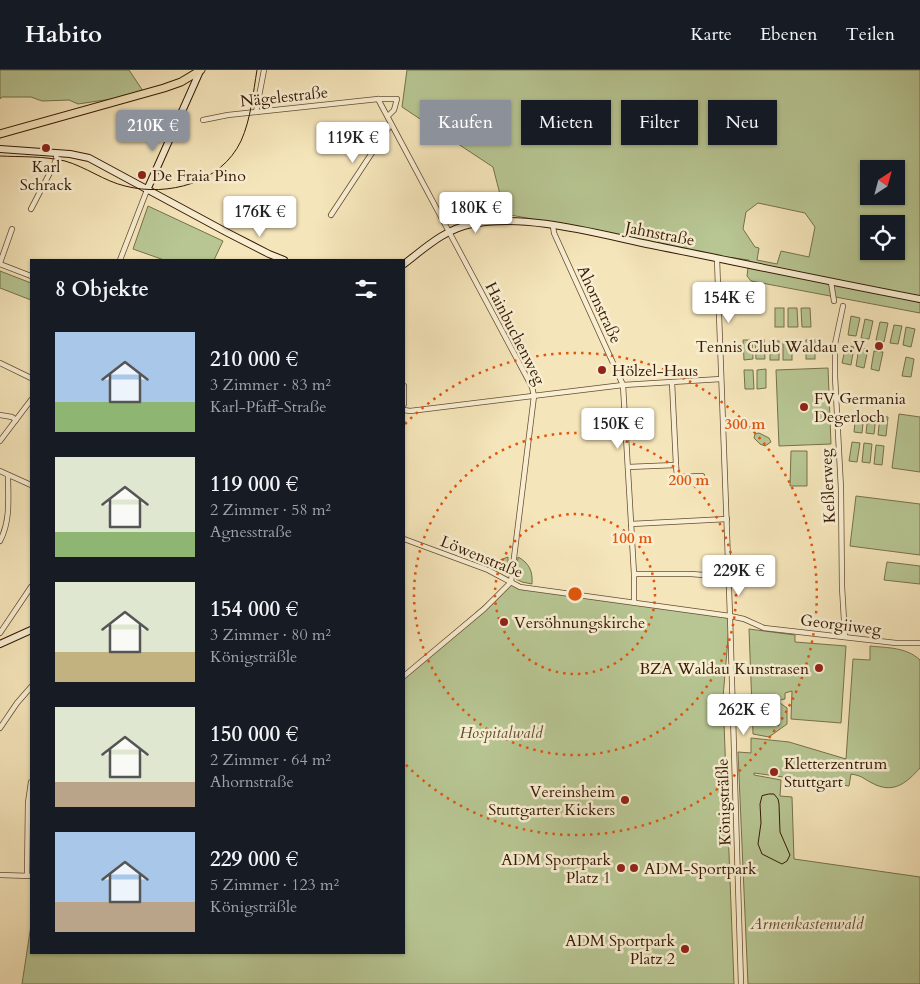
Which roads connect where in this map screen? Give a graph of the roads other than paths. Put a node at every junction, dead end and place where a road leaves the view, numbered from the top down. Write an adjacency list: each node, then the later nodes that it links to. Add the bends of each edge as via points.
1 (198, 70): 8 (main road, via 181,82 159,90); 11 (main road)
2 (264, 70): 4 (street)
3 (378, 99): 4 (street, Nägelestraße); 5 (street, Hainbuchenweg); 5 (street, Nägelestraße, via 397,99)
4 (256, 112): 6 (street, Nägelestraße)
5 (388, 116): 7 (street, Hainbuchenweg)
6 (203, 120)
7 (392, 124): 13 (street); 16 (street, Hainbuchenweg)
8 (0, 132)
9 (0, 149): 10 (main road)
10 (56, 153): 11 (main road, via 89,158); 12 (street, via 55,162)
11 (147, 190): 17 (main road); 18 (street)
12 (31, 209)
13 (331, 215)
14 (553, 226): 16 (main road, Jahnstraße, via 501,221 473,224); 19 (main road, Jahnstraße); 31 (street, Ahornstraße)
15 (12, 229): 21 (street)
16 (448, 232): 20 (main road, Jahnstraße); 32 (street, Hainbuchenweg)
17 (268, 257)
18 (120, 259)
19 (717, 259): 23 (main road, Jahnstraße); 29 (street, Königsträßle)
20 (405, 263)
21 (0, 264): 22 (street)
22 (30, 276)
23 (831, 282): 24 (main road, Jahnstraße); 25 (street)
24 (920, 299)
25 (834, 301)
26 (843, 306): 56 (street, Keßlerweg, via 835,344)
27 (0, 363): 28 (street)
28 (30, 378)
29 (721, 379): 30 (street); 44 (street, Königsträßle)
30 (672, 382): 31 (street); 38 (street)
31 (623, 385): 32 (street); 39 (street, Ahornstraße)
32 (534, 396): 34 (street); 50 (street, Hainbuchenweg)
33 (30, 401): 36 (street)
34 (405, 410)
35 (0, 415): 36 (street)
36 (16, 420): 37 (street)
37 (0, 441)
38 (676, 465): 39 (street); 42 (street, via 677,477)
39 (628, 467): 45 (street, Ahornstraße)
40 (0, 471): 41 (street)
41 (8, 475): 43 (street); 47 (street, via 9,514)
42 (702, 476)
43 (30, 485)
44 (727, 520): 45 (street); 49 (street, Königsträßle)
45 (630, 524): 48 (street, Ahornstraße)
46 (405, 539): 50 (street, Löwenstraße, via 488,570)
47 (0, 541)
48 (634, 574): 49 (street); 52 (street, Ahornstraße)
49 (729, 578): 53 (street, Königsträßle)
50 (511, 582): 52 (street, Löwenstraße, via 532,589); 59 (street)
51 (30, 588): 55 (street)
52 (634, 602): 53 (street, Löwenstraße)
53 (730, 616): 56 (street, Georgiiweg, via 759,627); 66 (street, Königsträßle)
54 (30, 630): 57 (main road)
55 (0, 633)
56 (845, 637): 58 (street, Georgiiweg)
57 (0, 643)
58 (920, 643)
59 (405, 675)
60 (30, 688): 61 (street)
61 (0, 728)
62 (30, 789): 63 (street)
63 (30, 832): 65 (street)
64 (0, 875): 65 (street)
65 (29, 876)
66 (741, 984)

